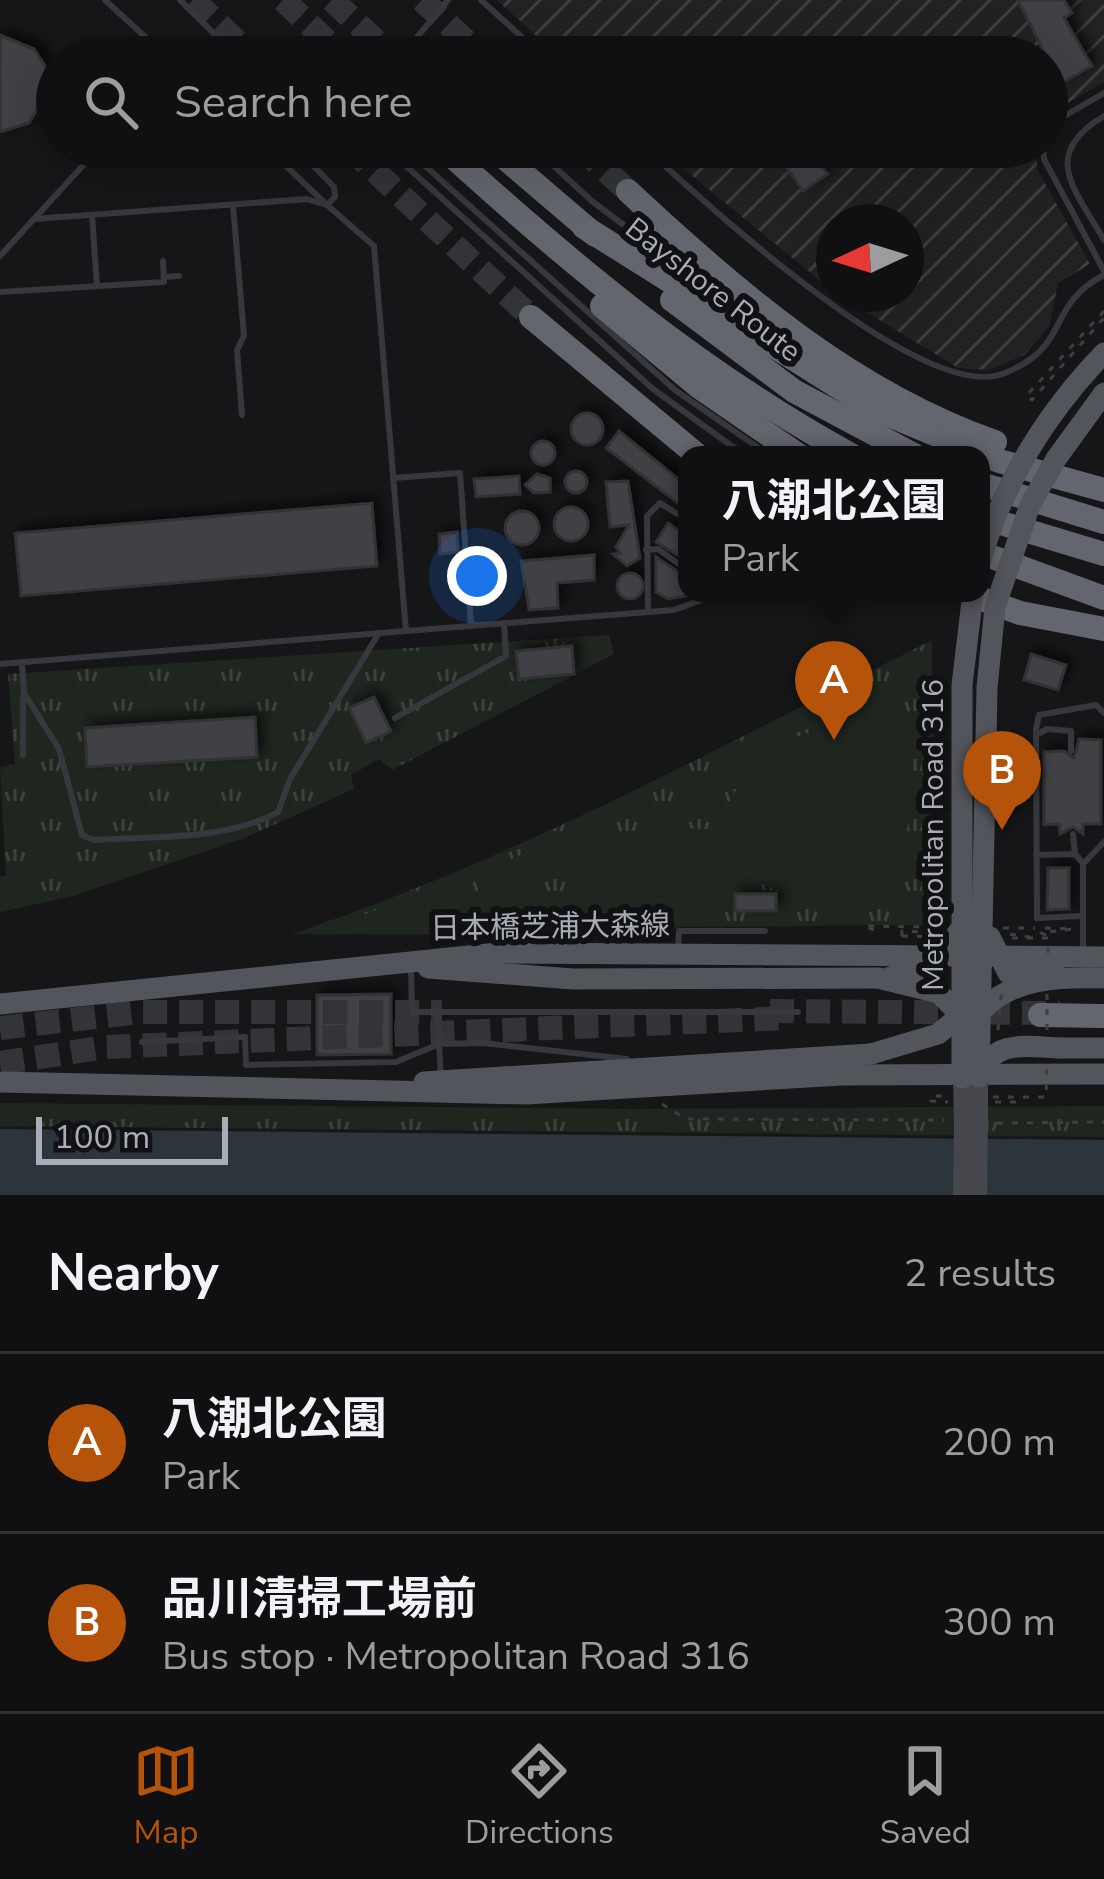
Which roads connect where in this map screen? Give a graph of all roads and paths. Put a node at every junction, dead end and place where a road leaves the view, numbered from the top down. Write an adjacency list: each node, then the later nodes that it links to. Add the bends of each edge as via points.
1 (105, 0): 5 (lane)
2 (180, 0): 6 (lane)
3 (448, 0): 7 (lane)
4 (481, 0): 8 (lane)
5 (144, 36)
6 (217, 36)
7 (418, 36)
8 (521, 36)
9 (1104, 93): 10 (lane)
10 (1068, 114)
11 (1104, 116): 12 (lane, via 1076,136)
12 (1068, 155)
13 (81, 168): 29 (lane)
14 (288, 168): 27 (lane)
15 (315, 168): 27 (lane, via 334,187)
16 (408, 168): 46 (lane, via 642,379)
17 (427, 168): 47 (lane, via 675,390)
18 (465, 168): 24 (highway, Bayshore Route)
19 (516, 168): 30 (highway, Bayshore Route)
20 (556, 168): 43 (lane)
21 (668, 168): 34 (lane, via 786,271 889,341 965,379 998,376 1039,356 1069,298)
22 (1049, 168): 34 (lane)
23 (1067, 168): 31 (lane)
24 (487, 188): 48 (highway, via 596,301); 49 (highway, Bayshore Route, via 697,358)
25 (628, 191): 53 (highway, via 748,299 848,368 976,435)
26 (233, 204): 27 (lane); 28 (lane); 44 (lane)
27 (327, 205): 54 (lane, via 377,253)
28 (92, 215): 29 (lane); 37 (lane)
29 (34, 219): 32 (lane)
30 (584, 227): 43 (highway); 50 (highway, Bayshore Route, via 763,370)
31 (1104, 240)
32 (0, 256)
33 (163, 261): 36 (lane)
34 (1104, 273)
35 (179, 276): 36 (lane)
36 (164, 278): 37 (lane)
37 (97, 286): 38 (lane)
38 (0, 292)
39 (1104, 314): 39 (path, via 1026,396 1032,400)
40 (530, 317): 45 (highway)
41 (1104, 353): 60 (main road, bridge, via 1034,442)
42 (1104, 393): 89 (main road, Metropolitan Road 316, bridge, via 1036,493 995,607 986,688)
43 (872, 408): 51 (highway)
44 (242, 415)
45 (686, 446)
46 (732, 446)
47 (756, 446)
48 (785, 446)
49 (836, 446)
50 (898, 446)
51 (963, 446)
52 (990, 457): 56 (highway)
53 (1104, 475)
54 (393, 478): 71 (lane, via 460,473); 73 (lane)
55 (990, 487): 59 (highway)
56 (1104, 490)
57 (678, 516): 61 (lane, via 655,504)
58 (990, 520): 62 (highway)
59 (1104, 522)
60 (990, 533)
61 (646, 550): 64 (lane); 69 (lane, via 651,605)
62 (1104, 554)
63 (990, 559): 65 (highway)
64 (678, 563)
65 (1104, 598)
66 (990, 601): 72 (highway)
67 (696, 602): 69 (lane)
68 (968, 602): 89 (main road, Metropolitan Road 316, bridge, via 962,685)
69 (643, 612): 70 (lane)
70 (504, 623): 71 (lane); 79 (lane, via 506,656)
71 (471, 626): 73 (lane)
72 (1104, 629)
73 (406, 631): 74 (lane)
74 (379, 633): 75 (lane); 77 (lane, via 290,779 282,807 245,826 87,838 59,749)
75 (22, 662): 76 (lane); 77 (lane)
76 (0, 664)
77 (24, 693): 82 (lane)
78 (1103, 710): 80 (lane, via 1039,715)
79 (395, 718)
80 (1036, 735): 81 (lane, via 1071,731); 86 (lane)
81 (1071, 752)
82 (23, 755)
83 (1073, 834): 85 (lane)
84 (1104, 842): 87 (lane)
85 (1075, 854): 86 (lane); 87 (lane)
86 (1036, 855): 88 (lane, via 1036,918)
87 (1084, 863): 88 (lane)
88 (1082, 916): 96 (lane)
89 (989, 928): 93 (path, bridge); 94 (path, via 1072,929 1042,933); 99 (main road, bridge); 101 (main road, bridge, via 924,970); 107 (main road, Metropolitan Road 316, bridge)
90 (874, 930): 92 (path, bridge, via 864,926 928,927)
91 (765, 932): 95 (lane, via 679,931)
92 (902, 936)
93 (1036, 938)
94 (1054, 939)
95 (677, 954): 96 (main road, 日本橋芝浦大森線); 97 (main road, 日本橋芝浦大森線, via 516,952)
96 (1094, 957)
97 (374, 966): 98 (main road); 104 (main road, 日本橋芝浦大森線)
98 (411, 967): 101 (main road, via 573,979); 105 (lane, via 412,1012)
99 (1003, 969): 100 (main road, bridge); 103 (path, bridge)
100 (1060, 977): 102 (main road); 103 (main road, bridge)
101 (878, 978): 107 (main road, bridge, via 939,993)
102 (1104, 978)
103 (1001, 994): 107 (main road, bridge); 110 (path, bridge)
104 (0, 1004)
105 (438, 1012): 106 (lane); 112 (lane)
106 (798, 1012)
107 (973, 1013): 110 (main road, bridge); 114 (main road, bridge, via 938,1034); 117 (main road, Metropolitan Road 316, bridge)
108 (1040, 1015): 109 (highway)
109 (1104, 1016)
110 (997, 1039): 113 (main road, bridge); 117 (main road, bridge)
111 (142, 1042): 112 (lane, via 245,1037 246,1065 396,1062)
112 (439, 1044): 115 (lane); 119 (lane)
113 (1104, 1048)
114 (872, 1054): 115 (main road); 117 (main road, bridge, via 937,1050)
115 (678, 1065): 119 (main road)
116 (1104, 1074): 120 (main road, via 841,1075 526,1094)
117 (971, 1078): 129 (main road, bridge); 130 (main road, bridge)
118 (0, 1080): 120 (main road)
119 (441, 1080): 120 (main road)
120 (267, 1091)
121 (943, 1096): 123 (path, via 931,1101)
122 (1021, 1098): 124 (path, bridge)
123 (952, 1102)
124 (988, 1102)
125 (660, 1103): 126 (path, via 686,1119)
126 (944, 1120)
127 (1104, 1122): 128 (path)
128 (997, 1123)
129 (962, 1195)
130 (978, 1195)

